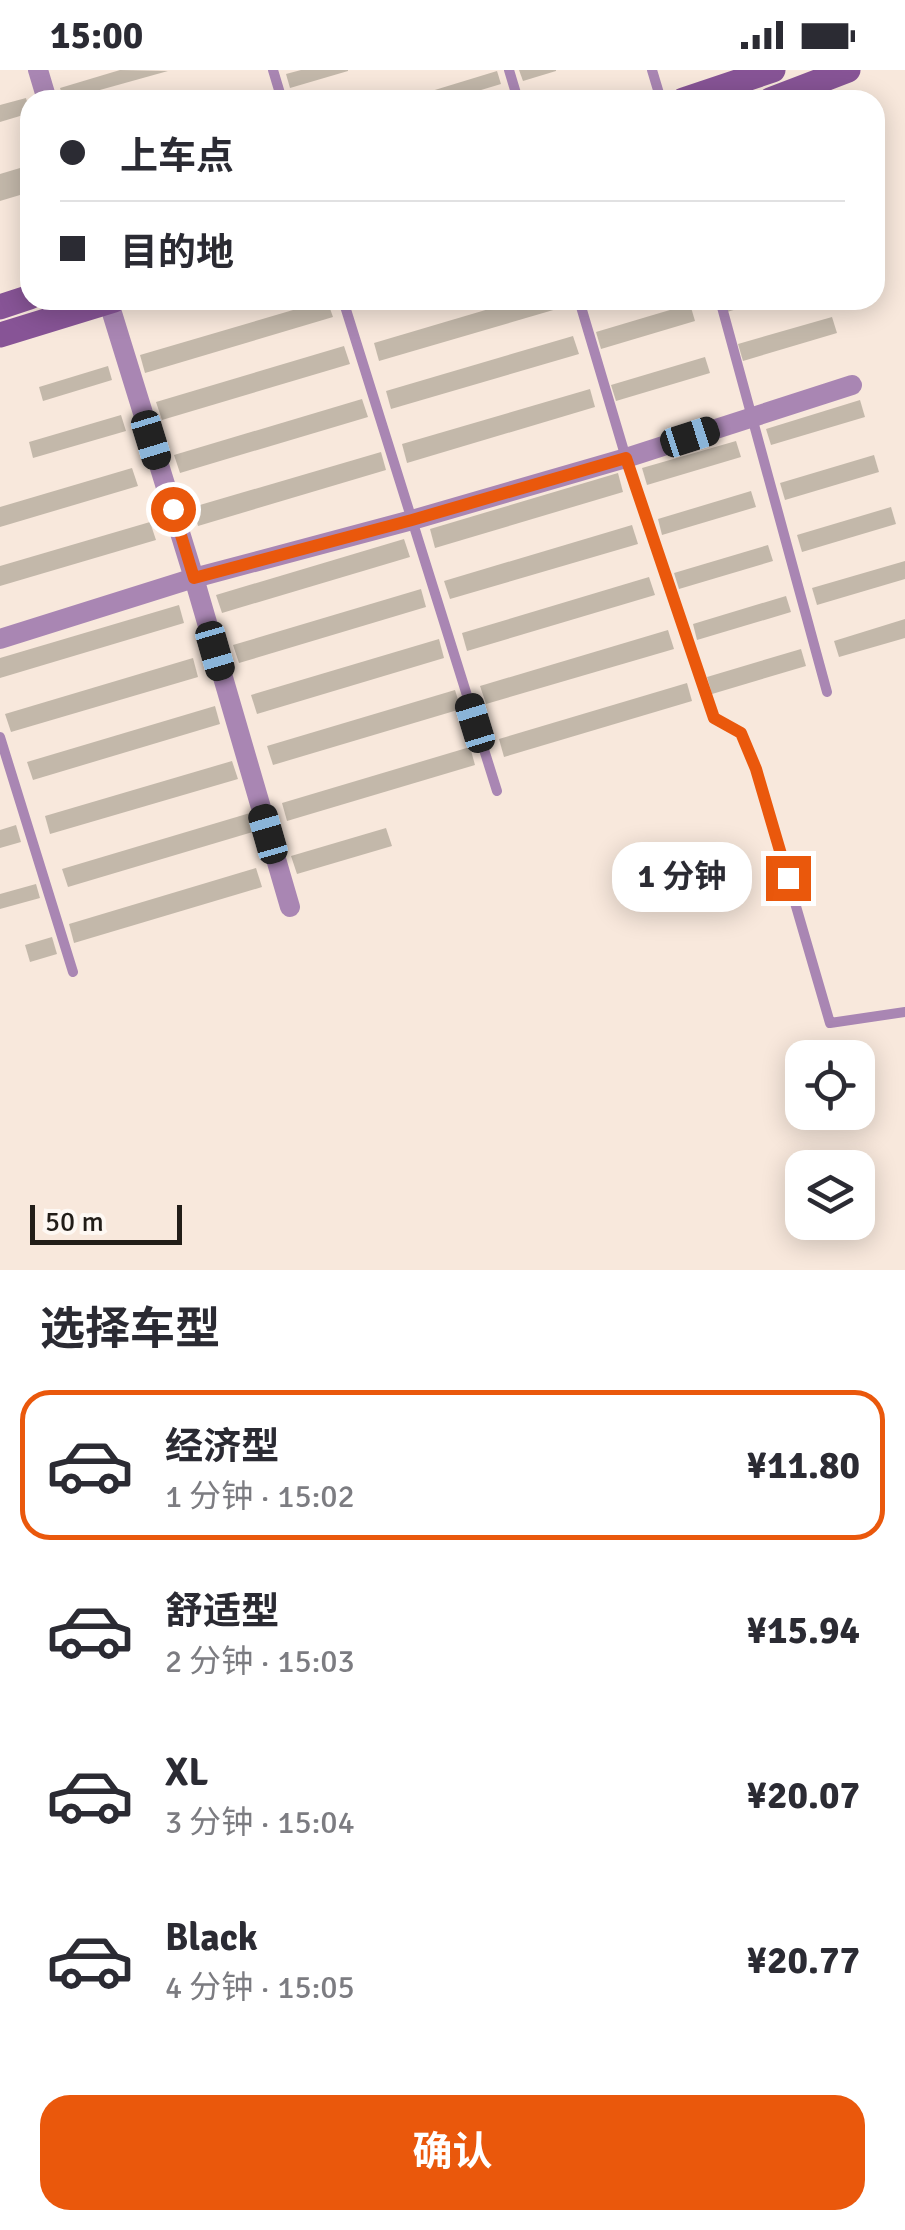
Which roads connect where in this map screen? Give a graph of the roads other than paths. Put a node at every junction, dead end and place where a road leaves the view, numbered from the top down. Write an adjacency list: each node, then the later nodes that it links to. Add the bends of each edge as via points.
1 (773, 70): 3 (main road)
2 (848, 70): 4 (main road)
3 (713, 90)
4 (796, 90)
5 (79, 310): 10 (main road)
6 (113, 310): 15 (street)
7 (346, 310): 14 (lane)
8 (581, 310): 13 (lane)
9 (723, 310): 12 (lane)
10 (0, 335)
11 (852, 385): 12 (street)
12 (754, 416): 13 (street); 17 (lane)
13 (626, 458): 14 (street); 22 (lane, via 714,718 741,733 756,769 830,1023)
14 (412, 520): 15 (street); 19 (lane)
15 (194, 578): 16 (street); 20 (street)
16 (0, 639)
17 (826, 692)
18 (0, 736): 21 (lane)
19 (496, 791)
20 (290, 907)
21 (73, 972)
22 (905, 1012)

